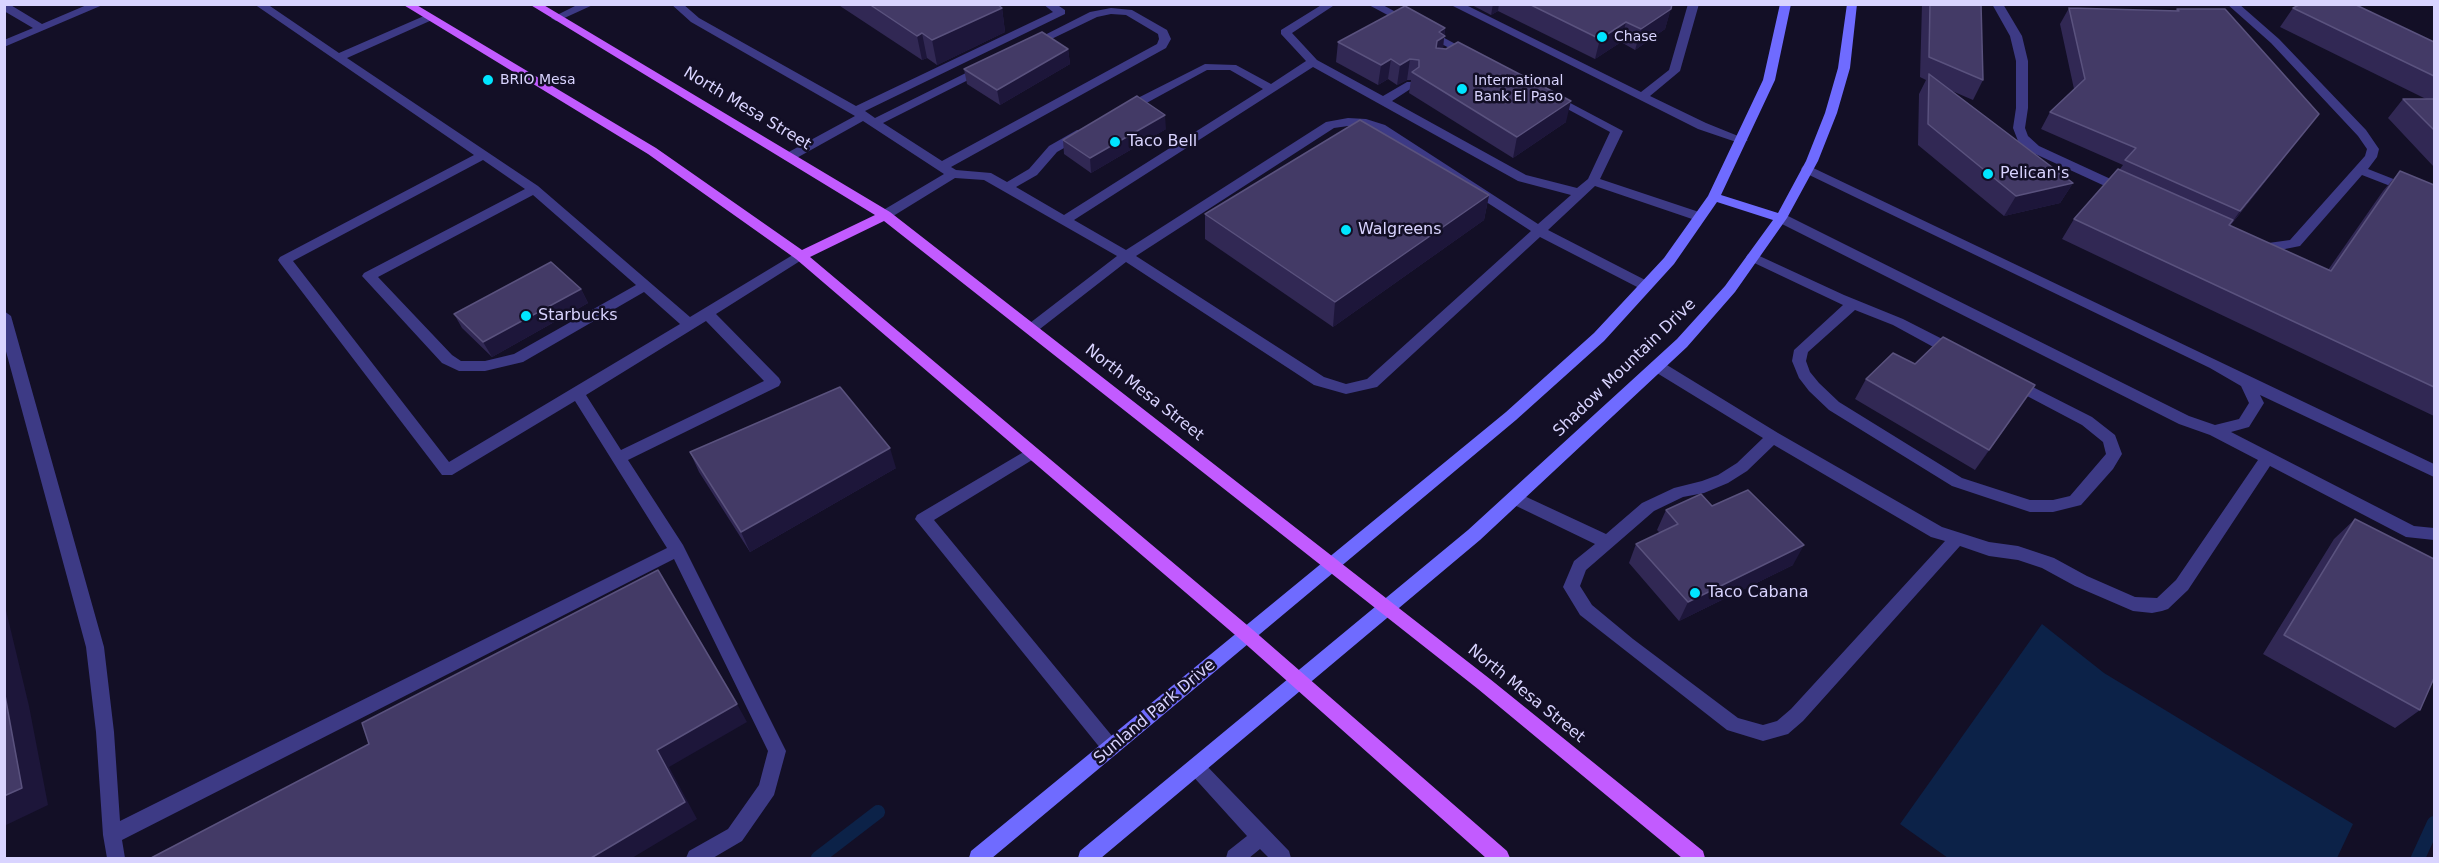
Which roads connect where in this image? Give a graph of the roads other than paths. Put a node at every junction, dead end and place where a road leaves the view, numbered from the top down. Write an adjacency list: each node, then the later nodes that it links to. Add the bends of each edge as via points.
1 (100, 4): 19 (lane)
2 (259, 4): 23 (lane)
3 (534, 4): 18 (main road, North Mesa Street)
4 (590, 4): 18 (lane)
5 (676, 4): 34 (lane, via 695,20)
6 (1048, 4): 34 (lane, via 1061,12)
7 (1331, 4): 25 (lane, via 1285,32)
8 (1372, 4): 22 (lane)
9 (1454, 4): 31 (lane)
10 (1694, 4): 31 (lane, via 1674,71)
11 (1786, 4): 36 (main road, via 1769,80)
12 (1852, 4): 39 (main road, Shadow Mountain Drive, via 1844,68 1831,113)
13 (1997, 4): 46 (lane, via 2016,36 2022,61 2022,138 2036,149)
14 (2232, 4): 41 (lane, via 2275,41 2362,133 2373,149)
15 (408, 5): 17 (main road)
16 (4, 6): 19 (lane)
17 (428, 18): 23 (lane); 55 (main road, via 652,151)
18 (556, 18): 38 (main road, North Mesa Street)
19 (42, 29): 20 (lane)
20 (4, 44)
21 (1021, 50): 40 (lane, via 1094,14 1111,11 1128,12 1163,32 1165,39 1162,46)
22 (1462, 51): 24 (lane); 26 (lane)
23 (339, 57): 37 (lane)
24 (1447, 61)
25 (1313, 62): 29 (lane); 32 (lane)
26 (1483, 62)
27 (989, 66): 34 (lane)
28 (1411, 84): 32 (lane)
29 (1272, 89): 33 (lane, via 1232,68 1205,67); 52 (lane)
30 (1545, 94): 42 (lane, via 1617,132)
31 (1642, 97): 36 (lane)
32 (1384, 101): 45 (lane, via 1522,178)
33 (1114, 116)
34 (864, 117): 38 (lane); 40 (lane)
35 (1093, 127): 43 (lane, via 1053,149 1033,172)
36 (1742, 140): 47 (main road)
37 (485, 154): 44 (lane); 69 (lane, via 285,260 447,471)
38 (789, 157): 49 (main road, North Mesa Street)
39 (1807, 169): 51 (main road, Shadow Mountain Drive); 68 (lane)
40 (947, 170): 43 (lane, via 987,176); 49 (lane)
41 (2360, 170): 48 (lane); 54 (lane, via 2295,243 2265,249)
42 (1593, 181): 45 (lane); 50 (lane)
43 (1006, 188): 52 (lane)
44 (534, 189): 58 (lane); 58 (lane, via 369,276 430,342 459,366 485,366 518,358)
45 (1580, 193): 53 (lane)
46 (2134, 194)
47 (1714, 197): 50 (main road); 51 (main road)
48 (2434, 199)
49 (885, 215): 55 (main road); 64 (main road, North Mesa Street)
50 (1700, 217): 59 (main road)
51 (1781, 218): 57 (main road, Shadow Mountain Drive); 70 (lane, via 2184,420)
52 (1063, 222): 56 (lane)
53 (1540, 231): 56 (lane, via 1381,128 1348,122 1330,125); 56 (lane, via 1372,383 1346,389 1319,381); 59 (lane)
54 (2242, 243)
55 (801, 256): 61 (lane); 72 (main road)
56 (1126, 256): 64 (lane)
57 (1753, 257): 60 (lane); 66 (main road, Shadow Mountain Drive, via 1723,297)
58 (646, 285): 63 (lane)
59 (1646, 286): 81 (main road, via 1599,337 1511,416)
60 (1853, 304): 65 (lane, via 1898,322); 67 (lane, via 1801,350 1799,361 1804,374 1834,406 1957,482 2030,506 2075,501 2108,465 2114,454 2110,439 2087,421)
61 (707, 313): 63 (lane); 73 (lane, via 774,382)
62 (4, 316): 87 (lane, via 95,647)
63 (689, 324): 69 (lane)
64 (1031, 329): 81 (main road, North Mesa Street)
65 (1971, 361)
66 (1657, 366): 71 (lane); 76 (main road, Shadow Mountain Drive)
67 (2003, 377)
68 (2246, 382): 70 (lane, via 2258,403 2244,423); 75 (lane)
69 (577, 393): 73 (lane)
70 (2215, 430): 74 (lane)
71 (1773, 437): 78 (lane, via 1937,532); 79 (lane, via 1742,467 1723,479 1648,507)
72 (1032, 453): 83 (main road); 85 (lane, via 923,519)
73 (619, 458): 80 (lane)
74 (2267, 458): 77 (lane, via 2412,532); 78 (lane, via 2195,570 2162,604 2133,604 2048,563)
75 (2434, 471)
76 (1514, 498): 79 (lane); 82 (main road, Shadow Mountain Drive)
77 (2434, 534)
78 (1957, 539): 79 (lane, via 1797,715 1782,728 1763,733 1733,724 1586,610 1571,587 1580,566)
79 (1607, 542)
80 (677, 550): 87 (lane); 90 (lane, via 777,751 767,789 735,835)
81 (1331, 564): 82 (main road, North Mesa Street); 83 (main road, Sunland Park Drive)
82 (1386, 607): 84 (main road); 96 (main road, North Mesa Street)
83 (1247, 635): 84 (main road); 85 (main road, Sunland Park Drive)
84 (1299, 681): 86 (main road); 95 (main road)
85 (1111, 748): 91 (main road, Sunland Park Drive)
86 (1196, 767): 88 (lane); 92 (main road)
87 (111, 835): 89 (lane)
88 (1260, 837): 93 (lane); 94 (lane)
89 (116, 858)
90 (696, 858)
91 (978, 858)
92 (1088, 858)
93 (1235, 858)
94 (1282, 858)
95 (1500, 858)
96 (1696, 858)

